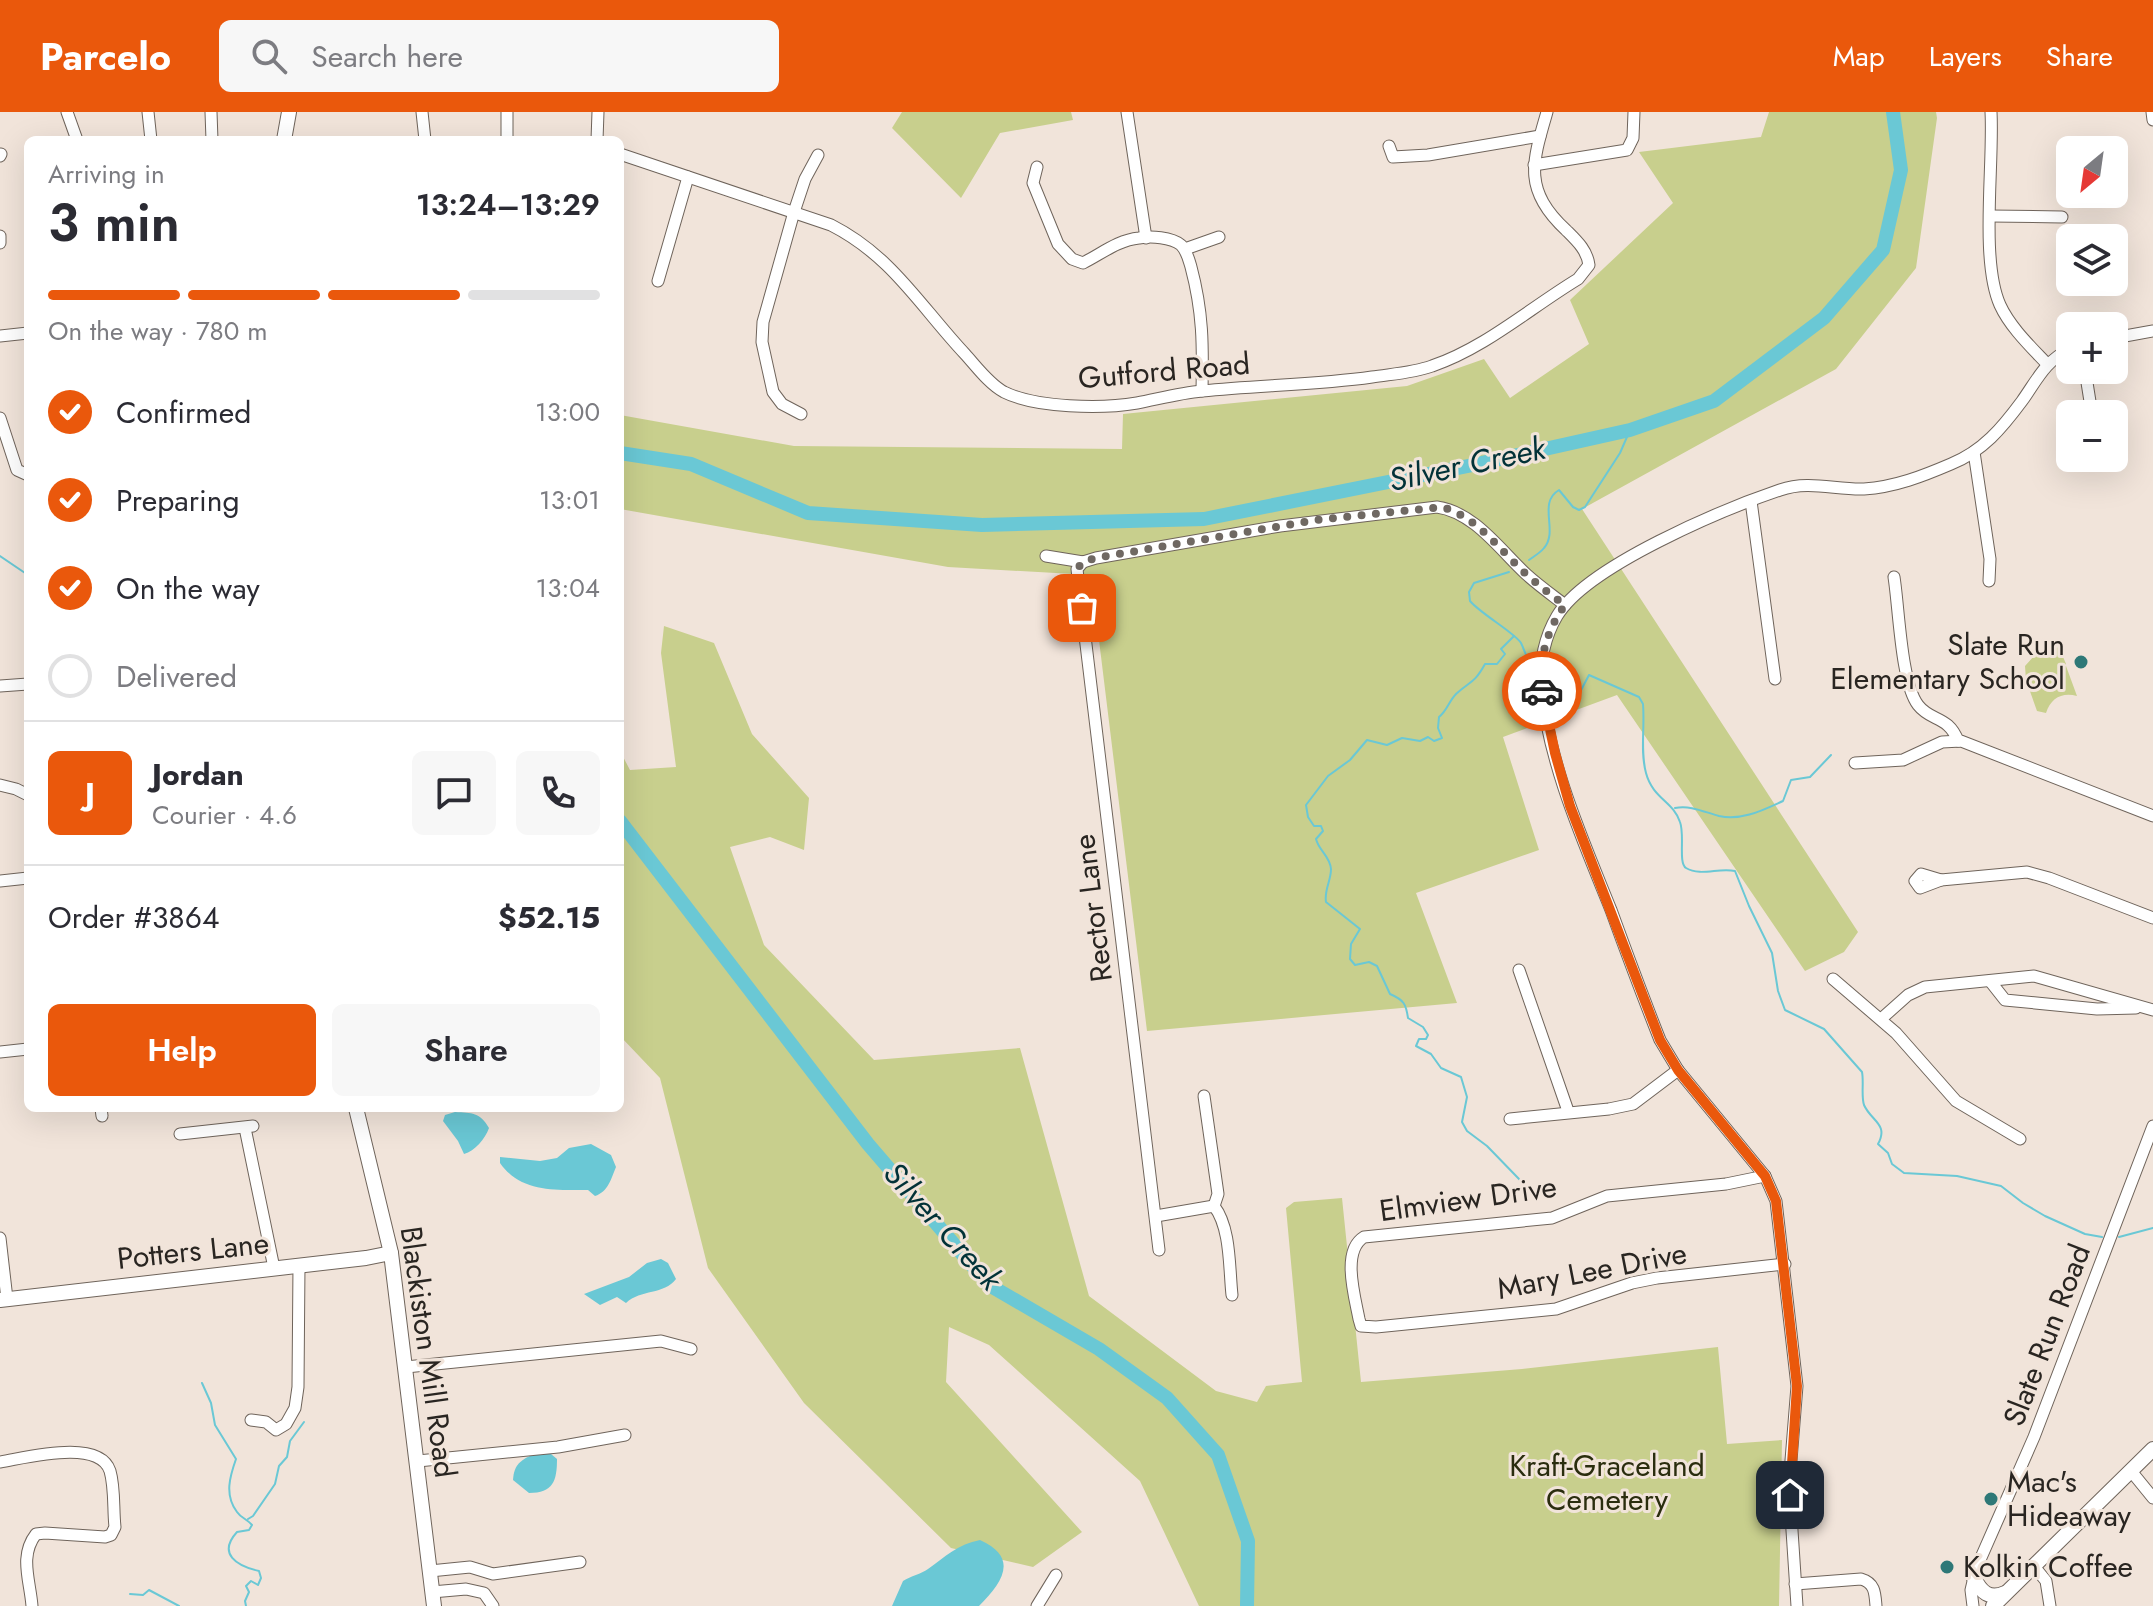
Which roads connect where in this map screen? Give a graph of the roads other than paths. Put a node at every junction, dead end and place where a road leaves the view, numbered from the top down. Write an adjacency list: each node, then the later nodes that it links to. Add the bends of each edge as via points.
1 (67, 112): 14 (street)
2 (148, 112): 15 (street)
3 (211, 112): 16 (street)
4 (289, 112): 17 (main road)
5 (422, 112): 18 (street)
6 (507, 112): 19 (street)
7 (598, 112): 20 (street)
8 (1127, 112): 33 (street)
9 (1547, 112): 21 (street, Gutford Road)
10 (1634, 112): 25 (street, via 1627,150)
11 (1991, 112): 29 (street)
12 (2152, 112): 13 (street)
13 (2153, 120)
14 (76, 136)
15 (151, 136)
16 (212, 136)
17 (285, 136)
18 (425, 136)
19 (507, 136)
20 (597, 136)
21 (1540, 136): 22 (street, via 1393,157); 25 (street, Gutford Road)
22 (1389, 146)
23 (624, 155): 27 (street, Gutford Road)
24 (818, 155): 28 (street)
25 (1534, 165): 43 (street, Gutford Road, via 1540,199 1588,256 1589,265 1578,279 1483,341 1432,366 1337,382)
26 (1037, 167): 33 (street, via 1033,183 1058,244 1072,259 1083,263 1110,247)
27 (688, 177): 28 (street, Gutford Road); 36 (street)
28 (794, 212): 43 (street, Gutford Road, via 868,246 1002,391 1084,405 1133,404); 44 (street, via 762,342 773,392)
29 (1990, 216): 30 (street); 42 (street, via 1999,304)
30 (2062, 217)
31 (0, 236): 34 (street)
32 (1219, 237): 35 (street)
33 (1146, 238): 35 (street, via 1165,239)
34 (0, 243)
35 (1185, 249): 43 (street, via 1204,330)
36 (658, 281)
37 (2153, 331): 39 (street)
38 (24, 333): 40 (street)
39 (2128, 335)
40 (0, 336)
41 (2056, 358): 42 (street)
42 (2047, 364): 46 (street, via 2002,427)
43 (1202, 391)
44 (801, 414)
45 (0, 418): 47 (street)
46 (1974, 452): 48 (street, via 1902,483 1863,489 1801,485); 52 (street)
47 (22, 472)
48 (1751, 501): 53 (street, via 1629,558); 54 (street)
49 (1046, 556): 50 (street)
50 (1083, 562): 53 (street, via 1292,524 1442,507 1480,529); 83 (street, Rector Lane, via 1078,578)
51 (1894, 577): 57 (street, via 1910,693 1925,713 1950,725)
52 (1989, 581)
53 (1565, 605): 73 (street, via 1548,638 1541,673 1555,753 1649,1013)
54 (1775, 679)
55 (24, 684): 56 (street)
56 (0, 686)
57 (1958, 741): 58 (street, via 1942,742 1903,760); 61 (street)
58 (1855, 763)
59 (0, 785): 60 (street)
60 (24, 793)
61 (2153, 816)
62 (24, 878): 64 (street)
63 (1941, 880): 65 (street, via 2027,872)
64 (0, 881)
65 (2153, 918)
66 (1519, 970): 75 (street)
67 (1833, 979): 70 (street)
68 (1990, 981): 69 (street, via 2034,976); 69 (street, via 2005,1000); 70 (street, via 1925,987)
69 (2149, 1009)
70 (1881, 1019): 80 (street, via 1956,1101)
71 (24, 1049): 72 (street)
72 (0, 1052)
73 (1678, 1070): 75 (street, via 1633,1104); 81 (street)
74 (1204, 1096): 82 (street, via 1218,1194)
75 (1568, 1111): 77 (street)
76 (357, 1112): 86 (main road, Blackiston Mill Road)
77 (1510, 1119)
78 (2153, 1126): 106 (street, Slate Run Road)
79 (180, 1134): 89 (street, via 249,1127)
80 (2020, 1139)
81 (1765, 1176): 87 (street, via 1776,1201); 92 (street, Elmview Drive, via 1607,1196 1552,1218 1364,1237 1352,1254)
82 (1214, 1206): 83 (street); 90 (street, via 1224,1225)
83 (1156, 1216): 85 (street, Rector Lane)
84 (0, 1238): 91 (street)
85 (1159, 1250)
86 (391, 1253): 88 (main road, Potters Lane); 94 (main road, Blackiston Mill Road)
87 (1785, 1264): 92 (street, Mary Lee Drive, via 1645,1281 1556,1309); 107 (street, via 1797,1386 1789,1485)
88 (299, 1265): 89 (main road, Potters Lane); 95 (street, via 295,1408 276,1430)
89 (274, 1268): 91 (main road, Potters Lane)
90 (1232, 1295)
91 (4, 1299)
92 (1361, 1326)
93 (691, 1349): 94 (street, via 661,1341)
94 (406, 1367): 98 (main road, Blackiston Mill Road)
95 (251, 1420)
96 (625, 1435): 98 (street)
97 (2153, 1449): 100 (main road)
98 (418, 1461): 104 (main road, Blackiston Mill Road)
99 (0, 1462): 110 (street, via 75,1452 97,1456 110,1470 115,1527 111,1535 45,1533 29,1543 25,1562)
100 (2131, 1471): 101 (street); 103 (main road)
101 (2153, 1498)
102 (580, 1562): 104 (street, via 493,1574 470,1567)
103 (2033, 1565): 108 (main road); 117 (street, via 2046,1581)
104 (430, 1571): 109 (main road, Blackiston Mill Road)
105 (1056, 1575): 112 (street)
106 (1974, 1578): 108 (main road, via 1988,1595); 115 (street, Slate Run Road)
107 (1795, 1584): 113 (street); 114 (street, via 1861,1579 1875,1589)
108 (2005, 1593): 116 (main road)
109 (433, 1599): 111 (street, via 466,1589 484,1593)
110 (32, 1606)
111 (493, 1606)
112 (1037, 1606)
113 (1797, 1606)
114 (1876, 1606)
115 (1973, 1606)
116 (1993, 1606)
117 (2050, 1606)

